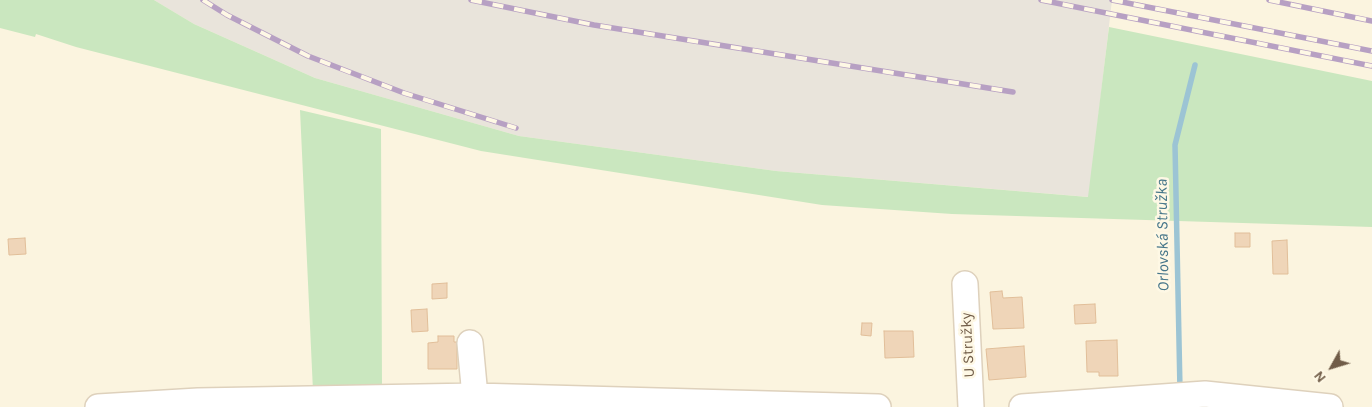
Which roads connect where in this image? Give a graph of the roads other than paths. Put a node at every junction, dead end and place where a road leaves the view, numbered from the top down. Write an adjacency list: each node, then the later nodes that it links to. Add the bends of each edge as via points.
1 (965, 284): 7 (street, U Stružky)
2 (470, 343): 3 (street)
3 (475, 402): 5 (street, via 198,401); 6 (street)
4 (1245, 403): 8 (street, via 1205,394); 9 (street)
5 (98, 407)
6 (878, 407)
7 (971, 407)
8 (1022, 407)
9 (1330, 407)

